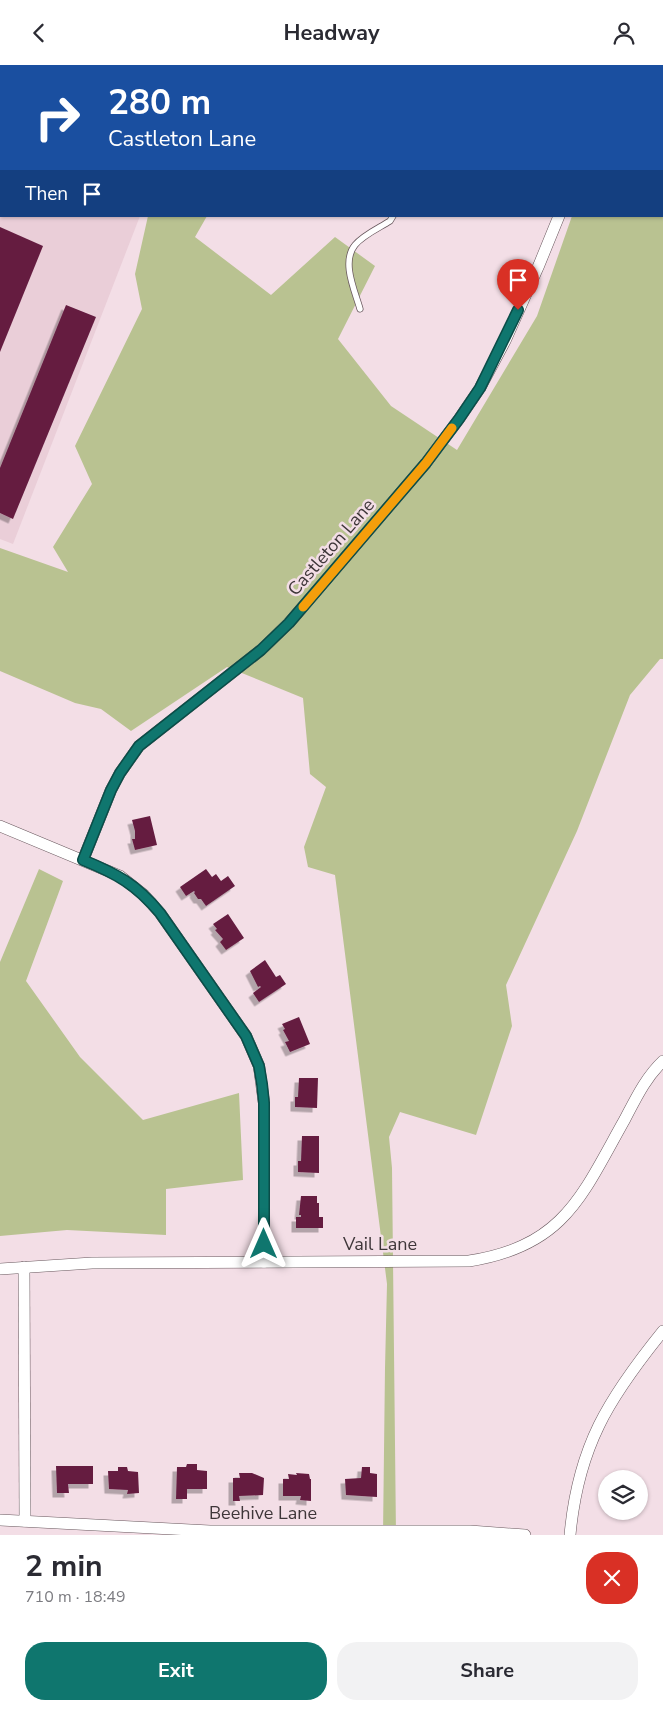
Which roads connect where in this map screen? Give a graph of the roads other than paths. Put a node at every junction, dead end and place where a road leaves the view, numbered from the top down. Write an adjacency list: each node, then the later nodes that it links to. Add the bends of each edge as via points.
1 (392, 217): 3 (lane, via 356,244 349,255)
2 (558, 217): 5 (street, Castleton Lane, via 505,341 459,419 426,463 289,623 261,650 139,746 111,790)
3 (360, 309)
4 (0, 826): 5 (street)
5 (83, 860): 7 (street, via 120,877 144,895 160,913 246,1036 254,1053 264,1103)
6 (663, 1061): 7 (street, Vail Lane, via 640,1090 577,1201 548,1231 524,1245 497,1256 468,1261)
7 (264, 1262): 8 (street, Vail Lane, via 92,1263)
8 (24, 1267): 9 (street, Vail Lane); 12 (street)
9 (0, 1269)
10 (663, 1331): 14 (street, via 624,1381 599,1423 581,1469)
11 (0, 1520): 12 (street, Beehive Lane)
12 (25, 1521): 13 (street, Beehive Lane, via 210,1531 470,1531)
13 (525, 1535)
14 (570, 1535)

